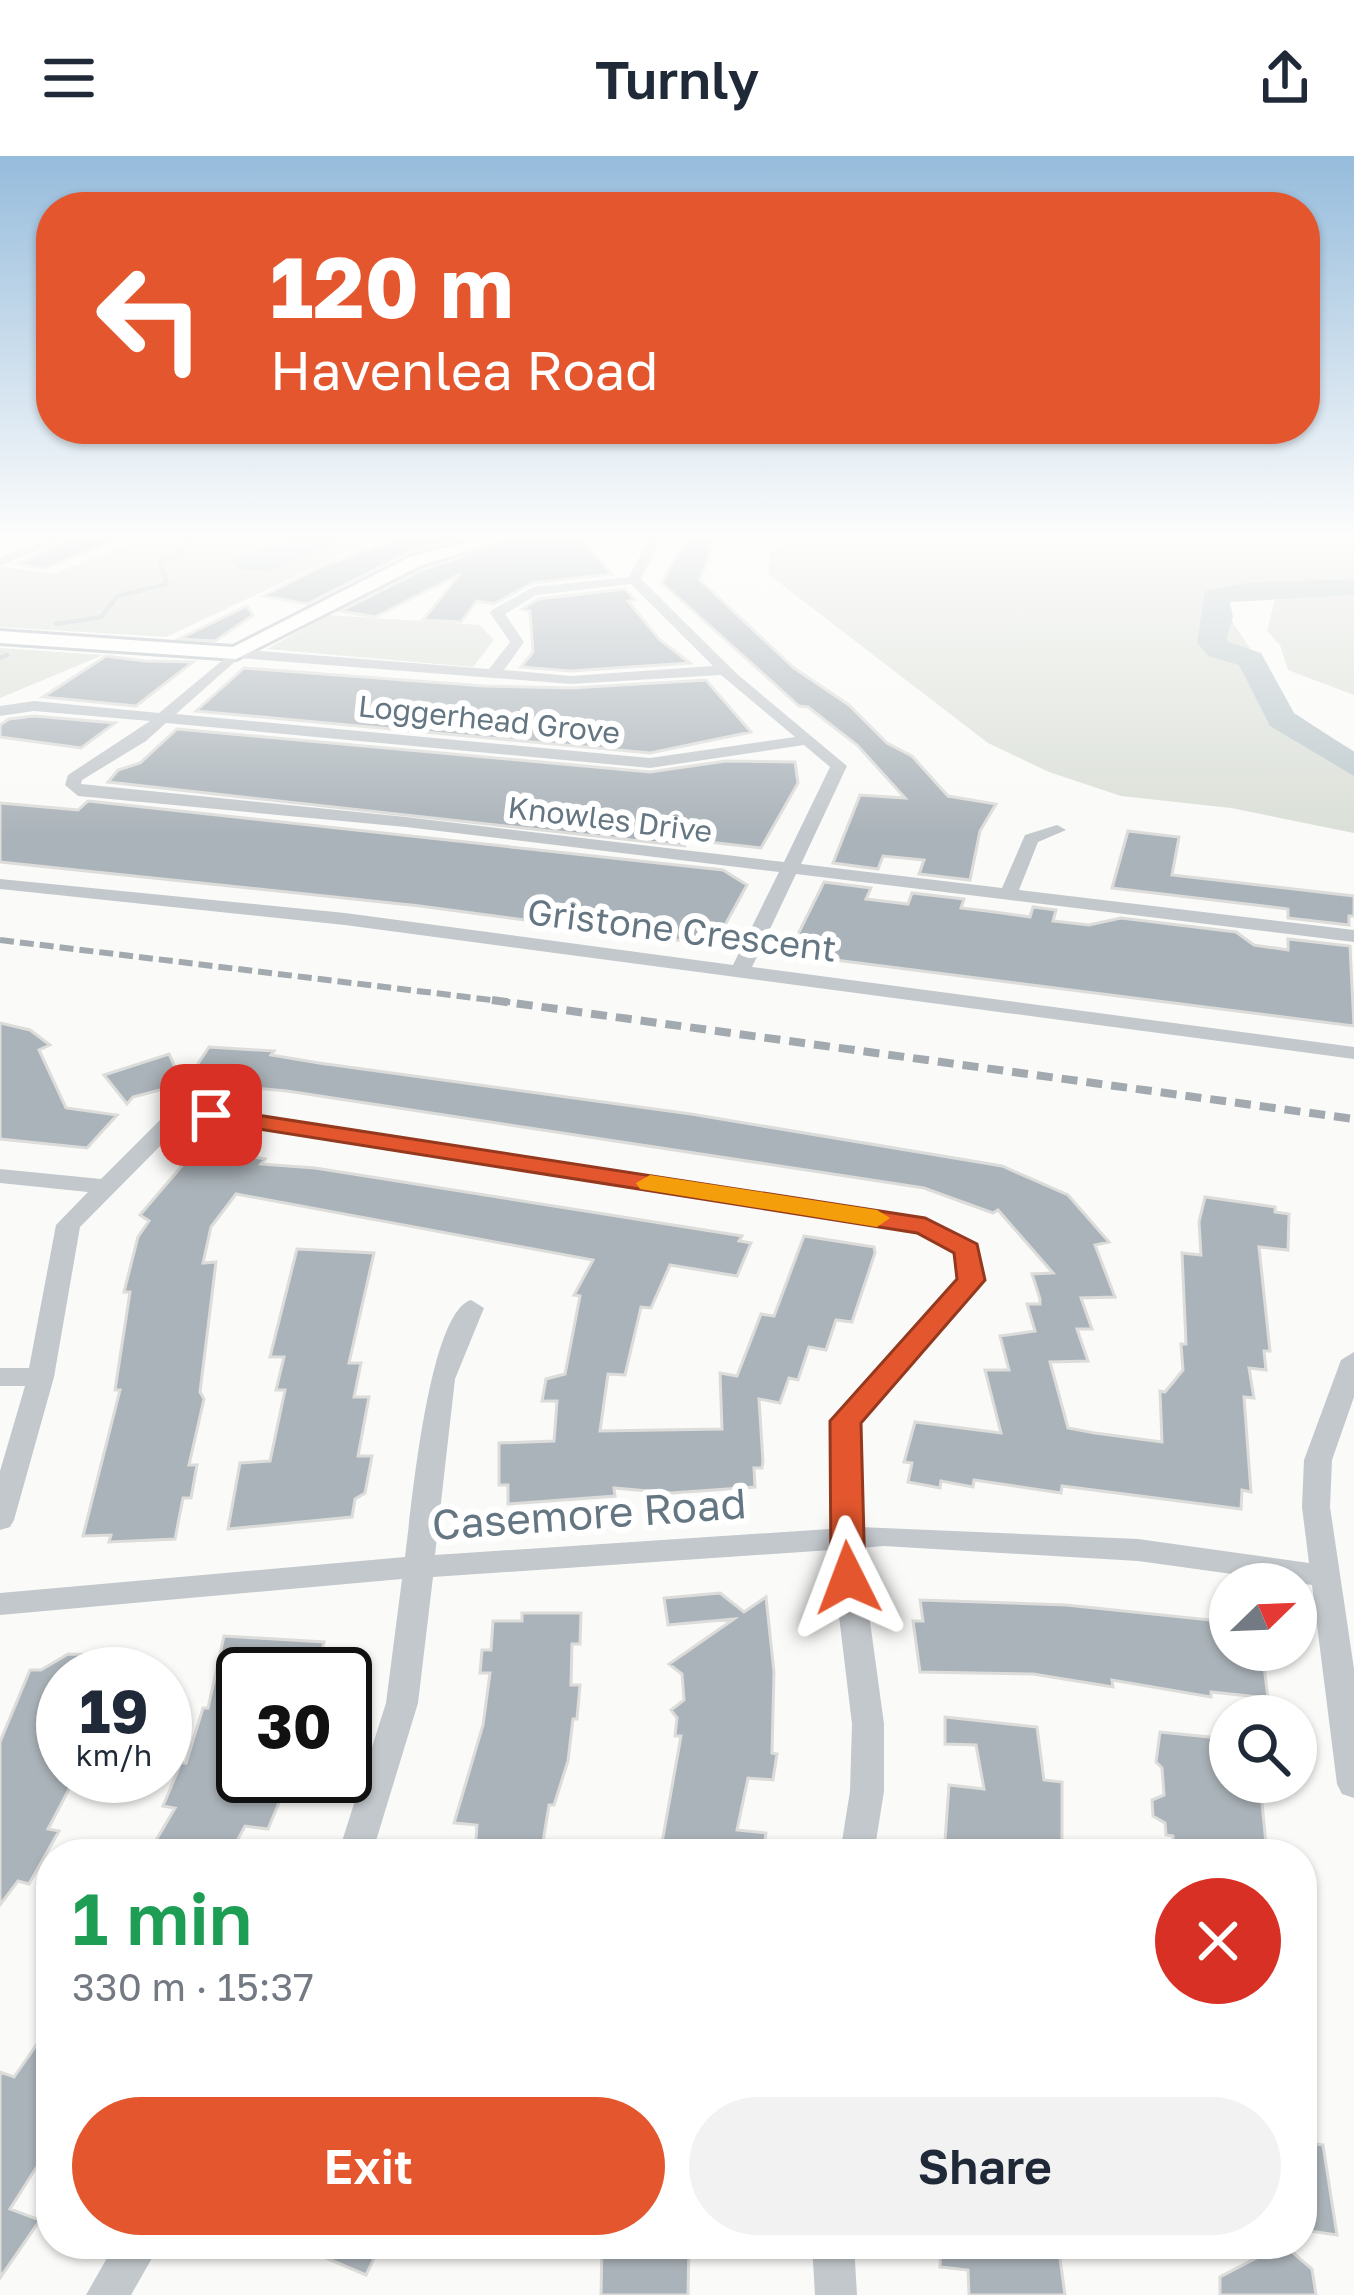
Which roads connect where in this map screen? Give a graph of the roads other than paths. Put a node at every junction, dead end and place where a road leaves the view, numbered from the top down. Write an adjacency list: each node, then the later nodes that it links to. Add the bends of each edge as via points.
1 (0, 637): 5 (street)
2 (268, 637): 5 (street)
3 (513, 637): 7 (street)
4 (691, 637): 6 (street)
5 (236, 653): 7 (street); 9 (street, Knowles Drive)
6 (724, 670): 7 (street, via 616,680); 10 (street)
7 (494, 674)
8 (0, 711): 9 (street, via 34,706)
9 (164, 717): 10 (street, Loggerhead Grove, via 650,764); 12 (street, Knowles Drive, via 73,785)
10 (807, 740): 12 (street, via 838,766)
11 (1057, 830): 14 (street, via 1031,838)
12 (788, 868): 14 (street, Knowles Drive); 16 (street)
13 (0, 884): 16 (street, Gristone Crescent)
14 (1010, 892): 15 (street, Knowles Drive)
15 (1354, 935)
16 (740, 971): 17 (street, Gristone Crescent)
17 (1354, 1053)
18 (0, 1176): 19 (street)
19 (103, 1186): 23 (street, via 73,1215); 25 (street, via 159,1128 198,1114 925,1226 949,1237 967,1250 971,1280 846,1421)
20 (471, 1309): 26 (street, via 442,1378)
21 (1354, 1360): 27 (street, via 1318,1460)
22 (0, 1377): 23 (street)
23 (41, 1377): 24 (street)
24 (0, 1520)
25 (844, 1539): 26 (street, Casemore Road); 27 (street, Casemore Road, via 1138,1550); 31 (street, via 868,1724)
26 (421, 1567): 28 (street, Casemore Road); 30 (street, via 402,1703)
27 (1326, 1576): 29 (street)
28 (0, 1604)
29 (1354, 1784)
30 (360, 1839)
31 (859, 1839)
32 (130, 2259): 34 (street)
33 (833, 2259): 35 (street)
34 (107, 2295)
35 (836, 2295)

